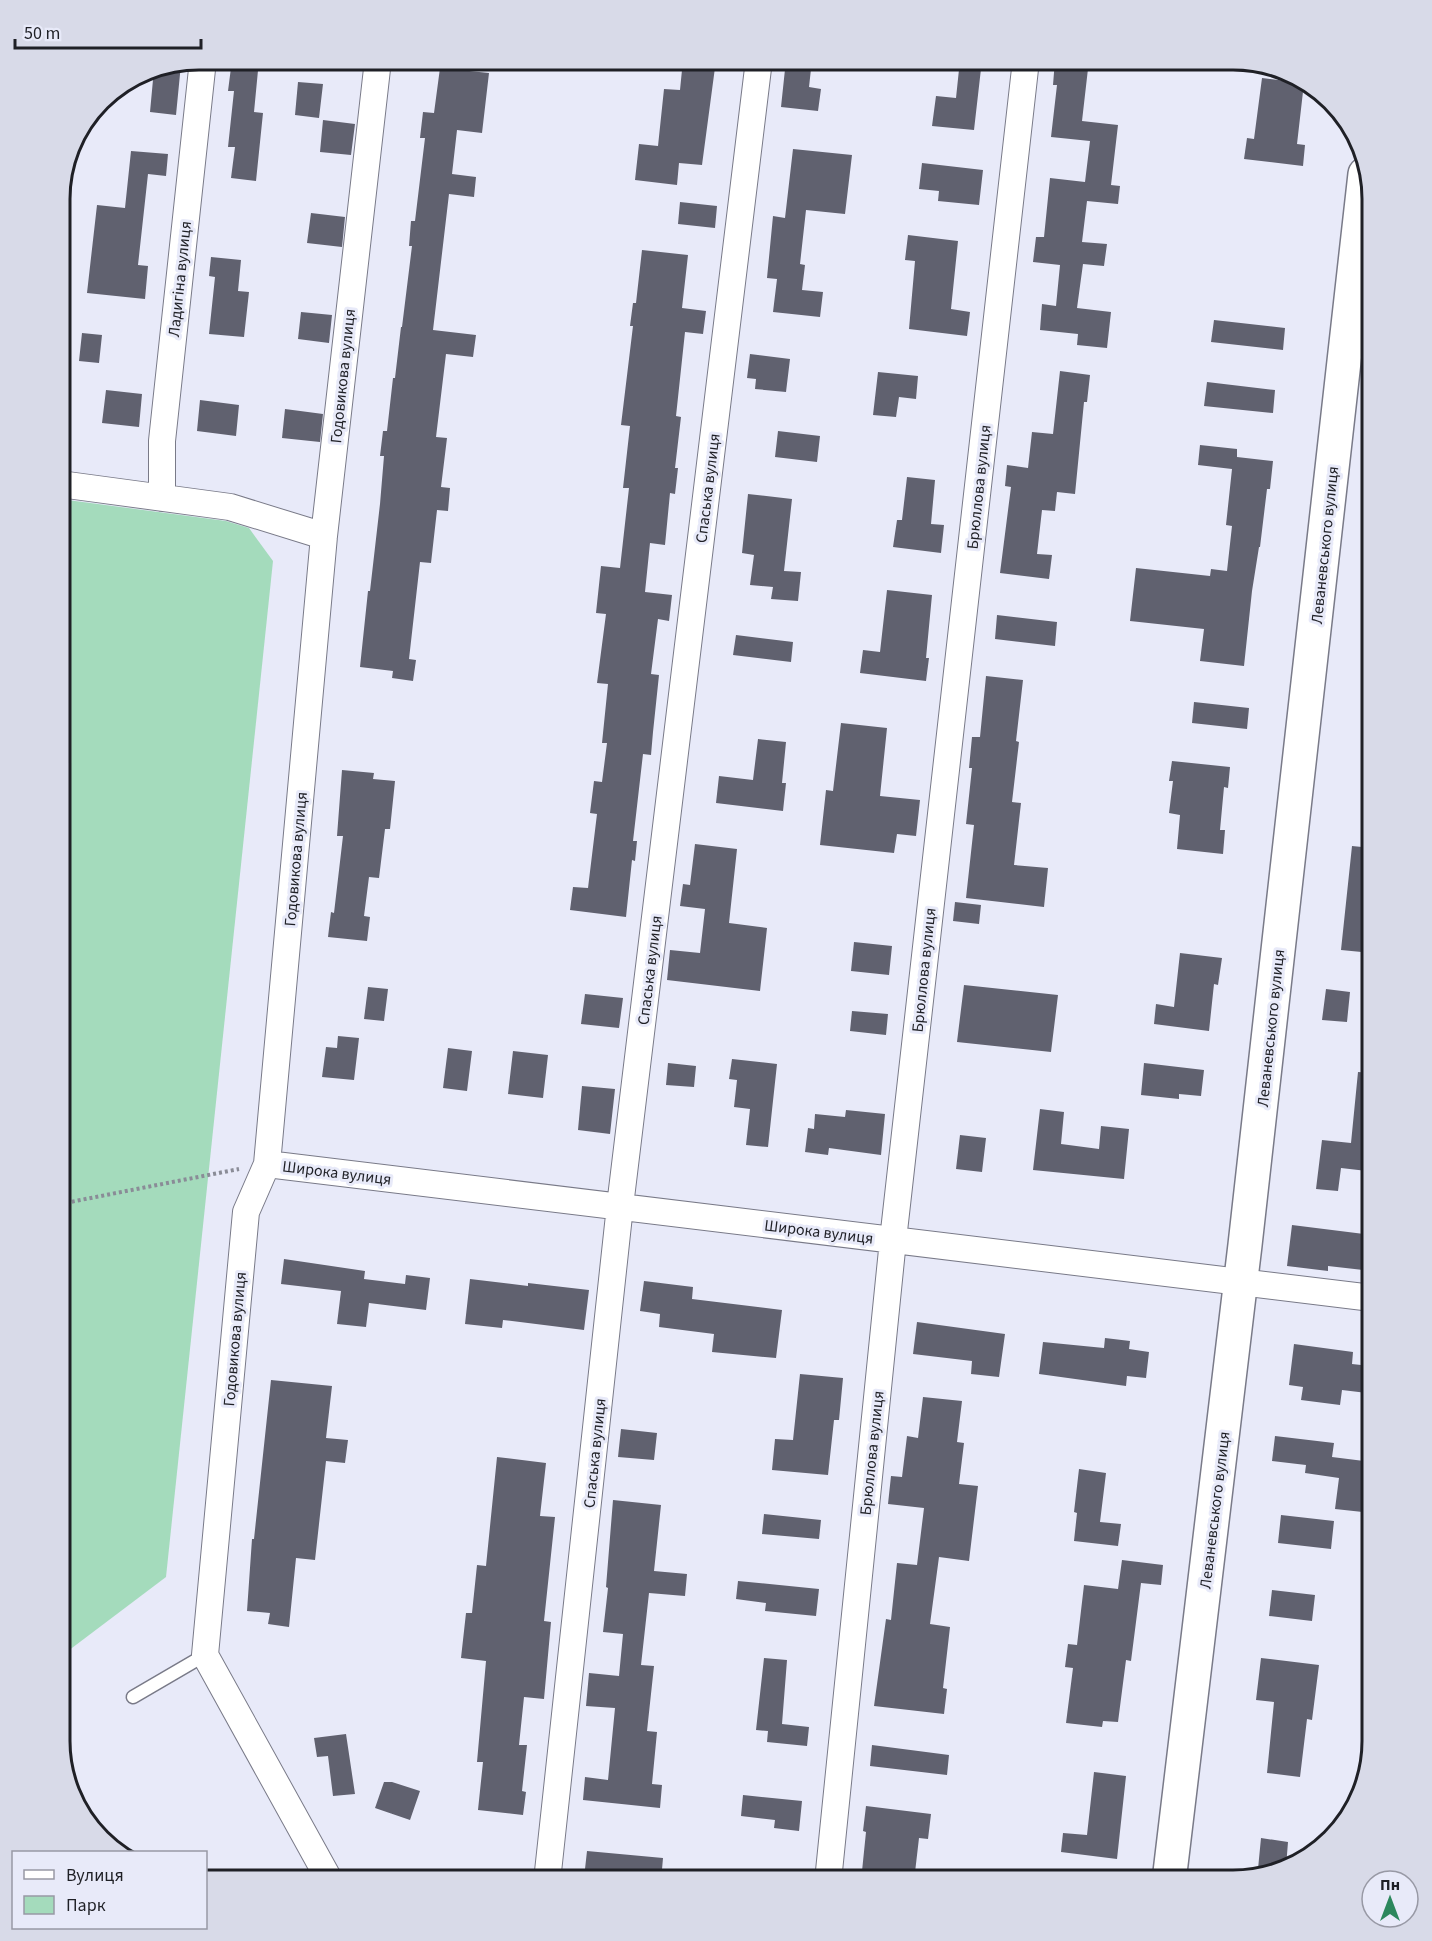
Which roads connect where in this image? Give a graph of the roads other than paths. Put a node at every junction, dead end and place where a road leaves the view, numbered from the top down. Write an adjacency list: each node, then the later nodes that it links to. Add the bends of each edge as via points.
1 (202, 70): 7 (street, Ладигіна вулиця, via 162,441)
2 (377, 70): 8 (street, Годовикова вулиця)
3 (758, 71): 10 (street, Спаська вулиця)
4 (1025, 71): 11 (street, Брюллова вулиця)
5 (1361, 210): 12 (street, Леваневського вулиця)
6 (71, 485): 7 (street)
7 (162, 498): 8 (street, via 230,507)
8 (324, 536): 9 (street, Годовикова вулиця)
9 (267, 1164): 10 (street, Широка вулиця); 14 (street, Годовикова вулиця, via 246,1212)
10 (620, 1206): 11 (street, Широка вулиця); 17 (street, Спаська вулиця)
11 (893, 1240): 12 (street, Широка вулиця); 18 (street, Брюллова вулиця)
12 (1241, 1282): 13 (street, Широка вулиця); 19 (street, Леваневського вулиця)
13 (1361, 1297)
14 (205, 1655): 15 (lane); 16 (street)
15 (133, 1696)
16 (324, 1870)
17 (548, 1870)
18 (829, 1870)
19 (1170, 1870)

